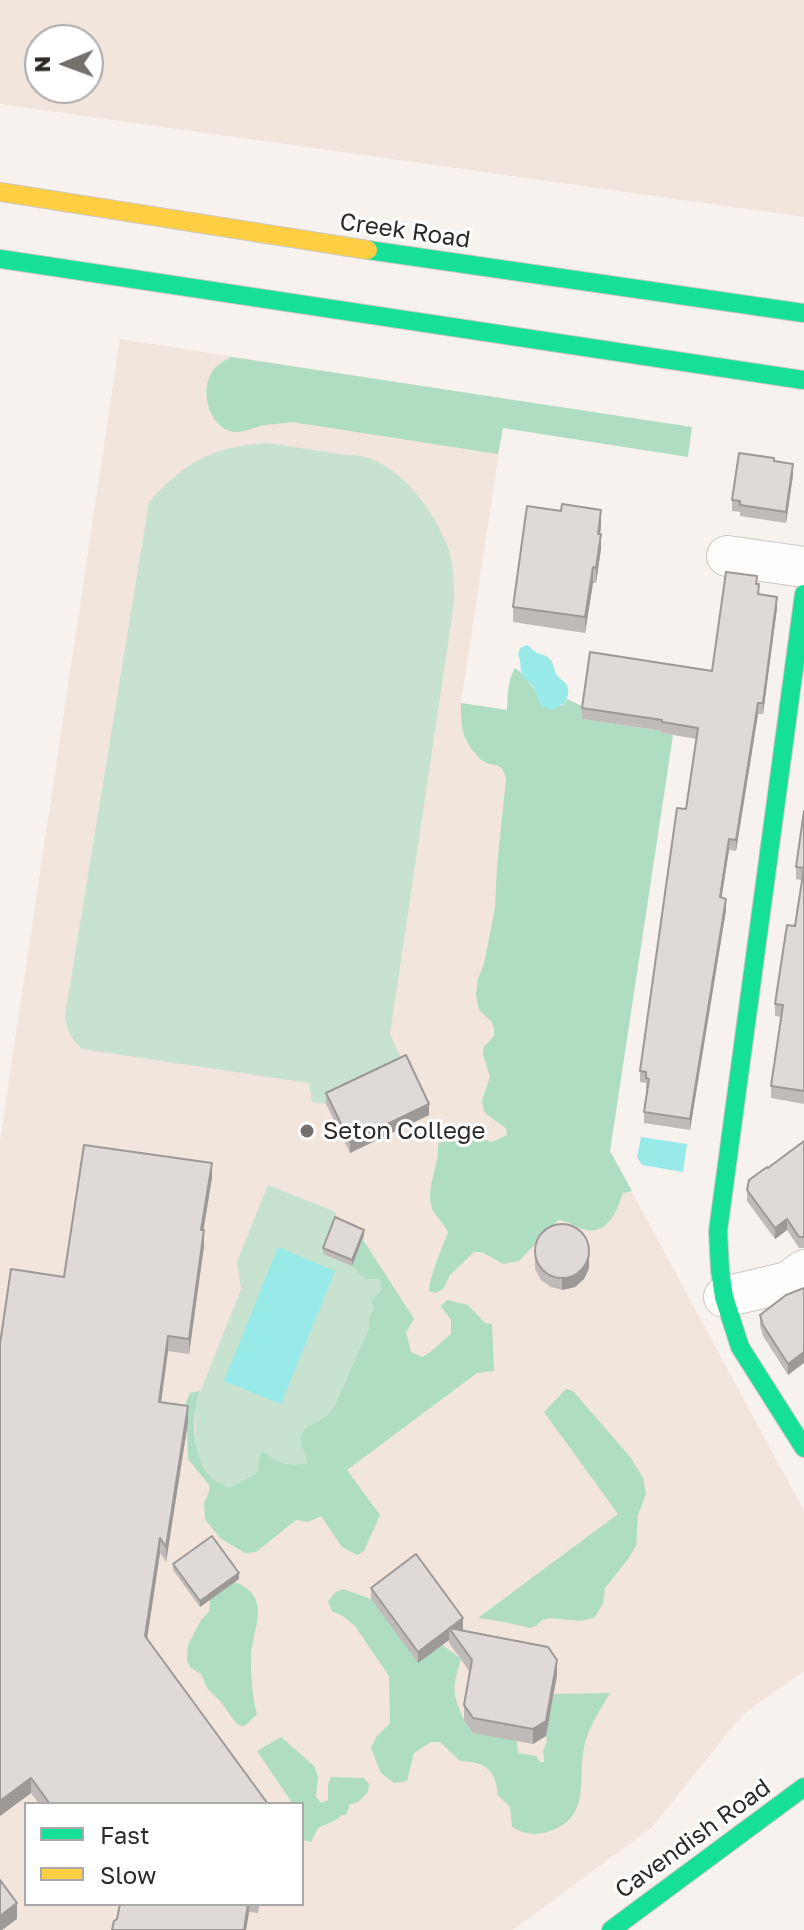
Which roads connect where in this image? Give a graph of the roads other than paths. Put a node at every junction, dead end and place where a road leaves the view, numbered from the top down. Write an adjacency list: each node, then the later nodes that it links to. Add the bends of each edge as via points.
1 (0, 192): 3 (main road, Creek Road)
2 (0, 259): 4 (main road)
3 (804, 313)
4 (804, 380)
5 (727, 556): 6 (street)
6 (804, 567)
7 (804, 594): 9 (main road, via 722,1193 718,1231)
8 (804, 1270): 9 (street, via 788,1282)
9 (724, 1297): 10 (main road, via 740,1347)
10 (804, 1448)
11 (804, 1787): 12 (main road, Cavendish Road)
12 (611, 1930)

